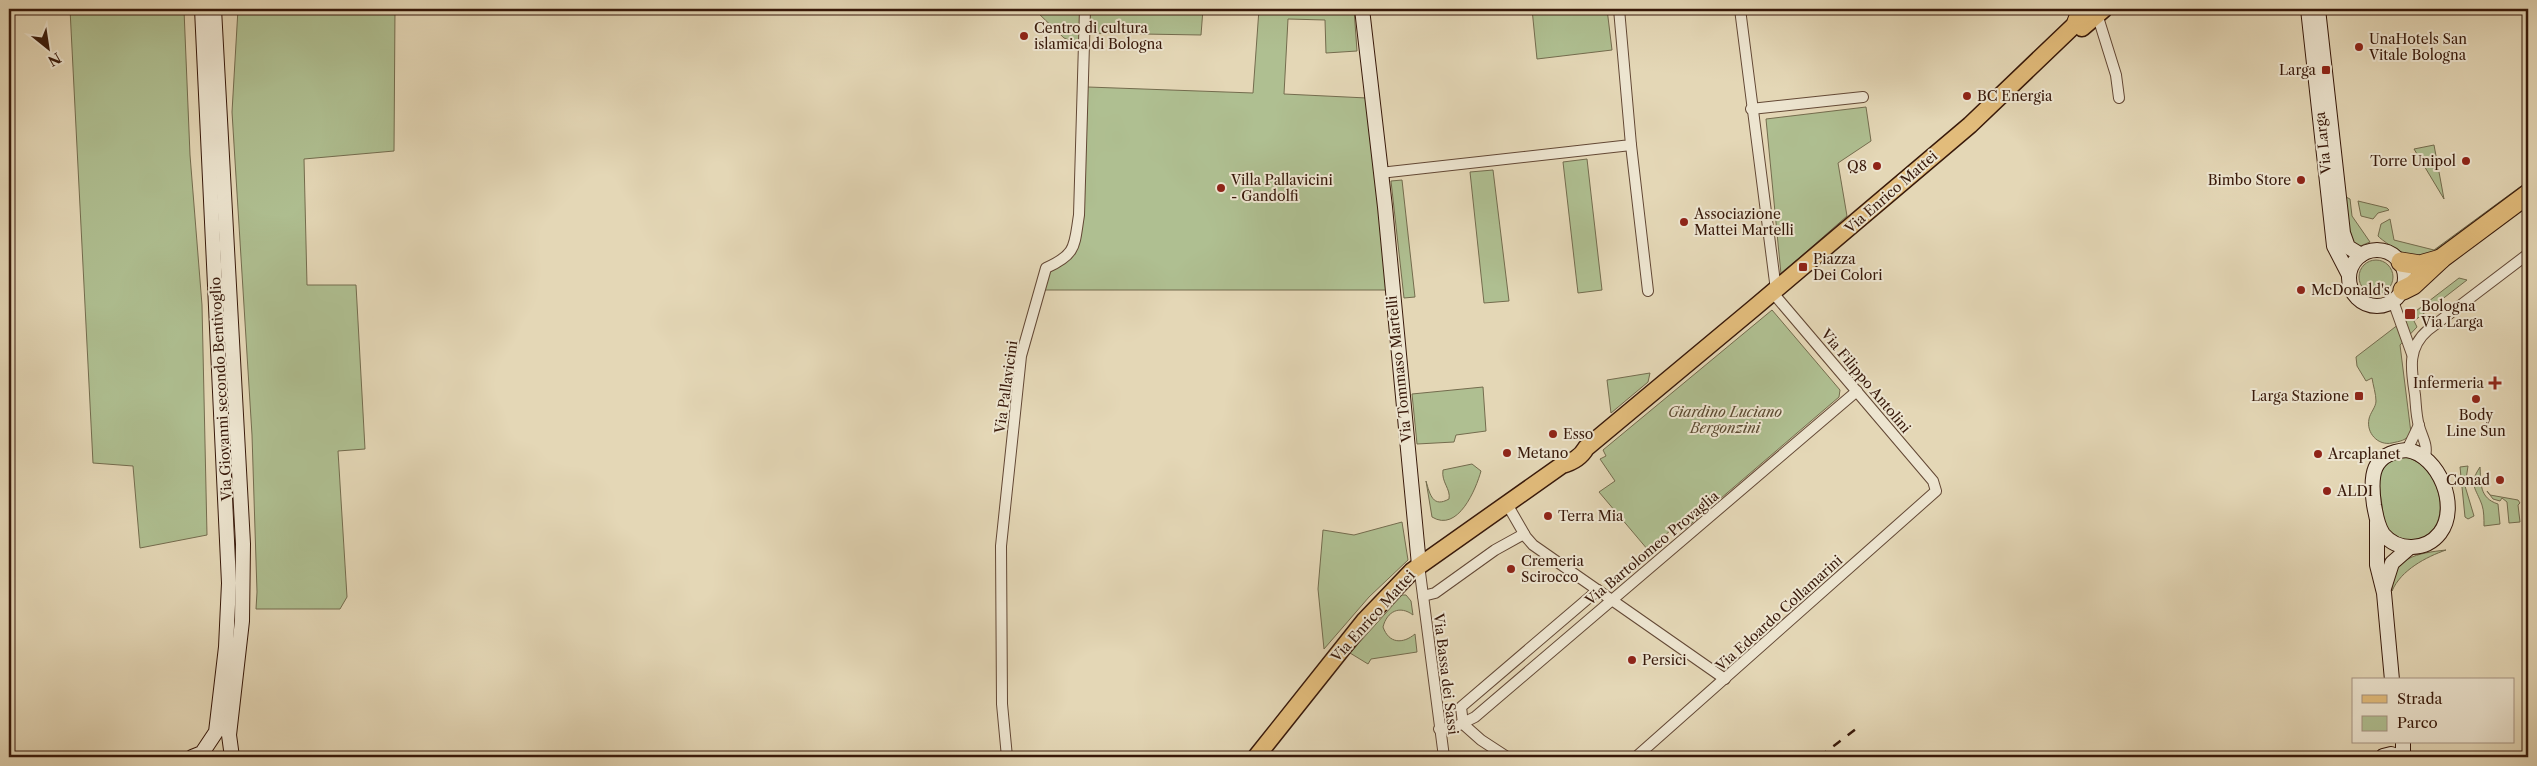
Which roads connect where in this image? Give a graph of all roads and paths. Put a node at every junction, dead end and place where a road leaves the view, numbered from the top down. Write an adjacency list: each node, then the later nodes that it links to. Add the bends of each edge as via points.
1 (202, 9): 46 (main road, Via Giovanni secondo Bentivoglio, via 229,583 216,732 202,754)
2 (214, 9): 47 (main road, Via Giovanni secondo Bentivoglio, via 243,544 242,621 229,735)
3 (1085, 9): 48 (street, Via Pallavicini, via 1079,215 1075,245 1066,259 1046,268 1021,356 1001,546 1002,704)
4 (1362, 9): 14 (main road, Via Tommaso Martelli)
5 (1618, 9): 13 (street)
6 (1740, 9): 12 (street)
7 (2308, 9): 20 (main road, Via Larga, via 2334,246)
8 (2318, 9): 17 (main road, Via Larga, via 2343,233 2348,247)
9 (2090, 13): 11 (street, Via Enrico Mattei, via 2116,76); 22 (main road, Via Enrico Mattei, via 2030,65 2005,92)
10 (1863, 97): 12 (street)
11 (2119, 98)
12 (1752, 109): 22 (street)
13 (1631, 145): 14 (street); 21 (street)
14 (1380, 173): 34 (main road, Via Tommaso Martelli)
15 (2528, 194): 18 (highway)
16 (2528, 254): 24 (street, via 2428,330)
17 (2361, 255): 19 (main road, via 2372,250 2385,250); 20 (main road)
18 (2442, 258): 19 (highway, via 2420,265); 23 (highway)
19 (2401, 262): 23 (main road, via 2406,276)
20 (2349, 274): 23 (main road, via 2352,291 2361,301 2375,306)
21 (1648, 291)
22 (1774, 292): 25 (street, Via Filippo Antolini); 30 (main road, Via Enrico Mattei, via 1582,454)
23 (2398, 296): 24 (street)
24 (2412, 354): 26 (street)
25 (1857, 391): 29 (street, Via Filippo Antolini); 38 (street, Via Bartolomeo Provaglia)
26 (2419, 425): 27 (street); 28 (street, via 2426,447)
27 (2407, 450): 28 (main road); 31 (main road, via 2389,454 2374,469 2371,481)
28 (2425, 456): 33 (main road, via 2433,464 2442,484 2446,518 2441,532 2431,541)
29 (1937, 488): 39 (street, Via Edoardo Collamarini, via 1931,498)
30 (1508, 504): 32 (street); 34 (main road, Via Enrico Mattei)
31 (2377, 521): 33 (main road, via 2390,541); 36 (main road, via 2378,565)
32 (1524, 534): 35 (street, via 1533,545); 37 (street, Via Enrico Mattei, via 1435,592)
33 (2409, 548): 36 (main road, via 2389,569)
34 (1419, 565): 37 (street, Via Bassa dei Sassi); 49 (main road, Via Enrico Mattei, via 1366,620)
35 (1598, 590): 38 (street); 41 (street, Via Bartolomeo Provaglia, via 1461,707)
36 (2384, 592): 40 (main road)
37 (1423, 596): 42 (street, Via Bassa dei Sassi)
38 (1612, 600): 39 (street); 41 (street, Via Bartolomeo Provaglia)
39 (1725, 678): 52 (street, Via Edoardo Collamarini)
40 (2392, 678)
41 (1464, 724): 42 (street, Via Bartolomeo Provaglia); 51 (street)
42 (1439, 730): 50 (street, Via Bassa dei Sassi)
43 (2389, 744): 45 (main road)
44 (2403, 744): 53 (main road)
45 (2382, 756): 53 (main road)
46 (192, 757)
47 (232, 757)
48 (1007, 757)
49 (1256, 757)
50 (1444, 757)
51 (1507, 757)
52 (1636, 757)
53 (2401, 757)

